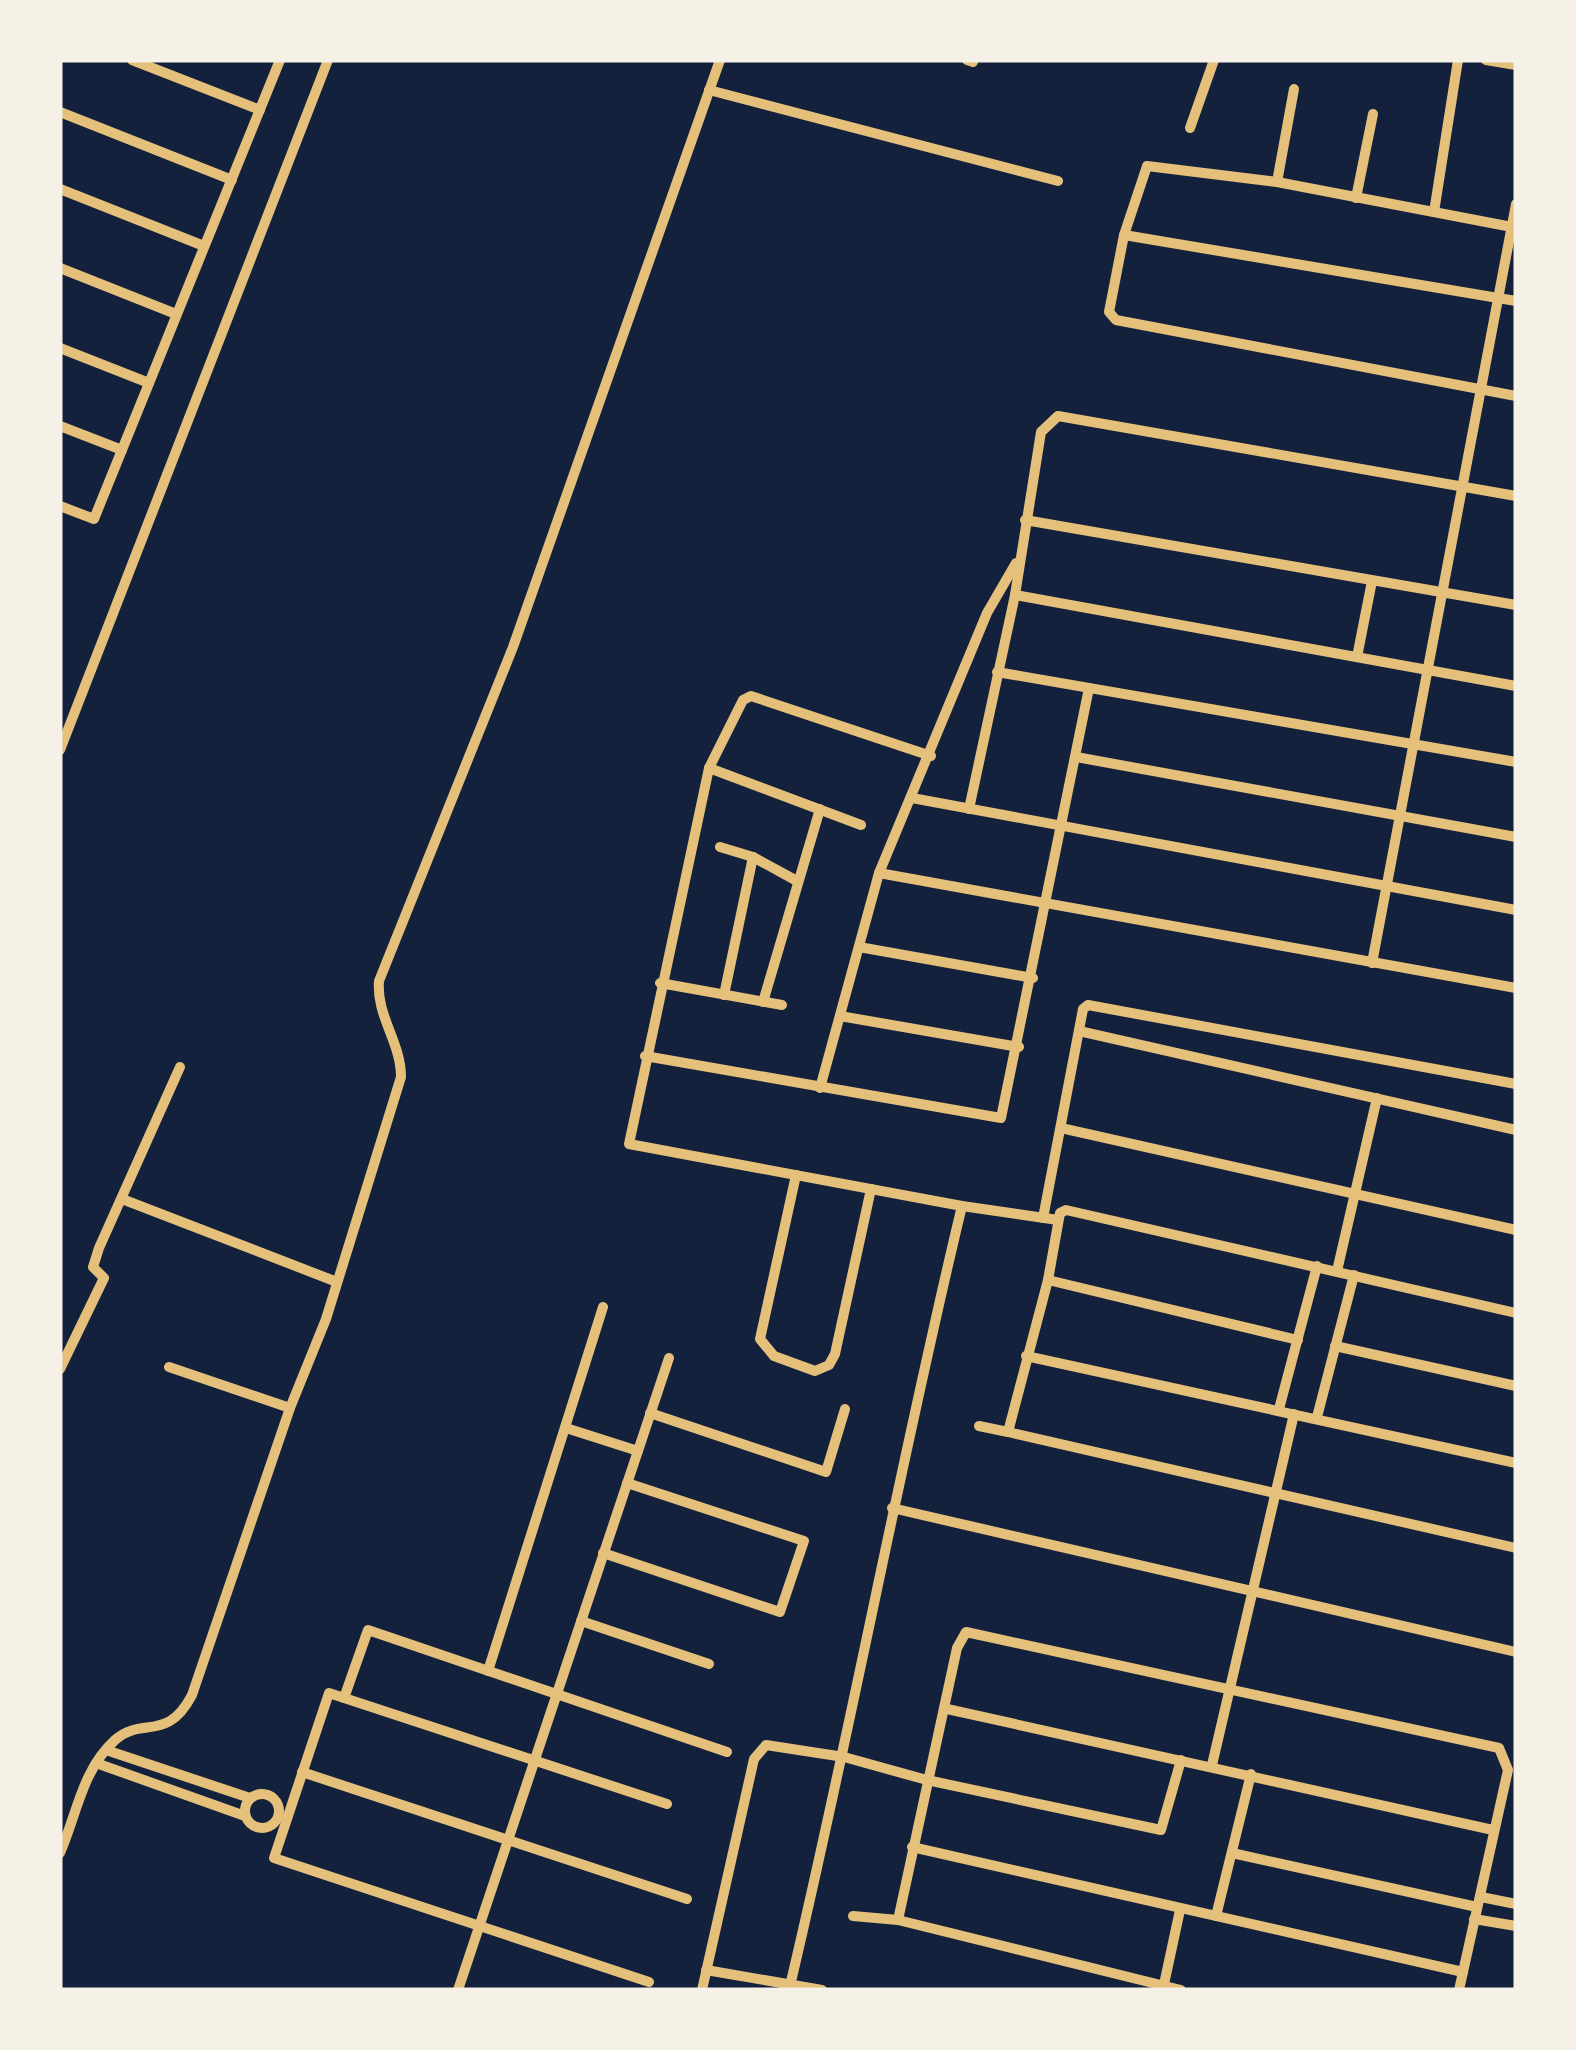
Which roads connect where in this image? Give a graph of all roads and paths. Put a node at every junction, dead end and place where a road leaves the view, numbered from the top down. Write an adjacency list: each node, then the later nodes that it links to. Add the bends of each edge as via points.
1 (132, 60): 11 (street)
2 (280, 60): 11 (street)
3 (328, 60): 50 (street)
4 (720, 60): 10 (street)
5 (1214, 60): 14 (street)
6 (1458, 60): 21 (street)
7 (1486, 60): 8 (street)
8 (1516, 66)
9 (1294, 89): 17 (street)
10 (709, 90): 16 (street); 99 (street, via 513,647 380,981 382,1016 401,1058 401,1077)
11 (260, 110): 15 (street)
12 (60, 112): 15 (street)
13 (1373, 114): 19 (street)
14 (1190, 128)
15 (232, 180): 24 (street)
16 (1058, 181)
17 (1278, 182): 19 (street); 23 (street, via 1147,166)
18 (60, 190): 24 (street)
19 (1356, 198): 21 (street)
20 (1516, 204): 22 (street)
21 (1434, 212): 22 (street)
22 (1512, 227): 26 (street)
23 (1124, 235): 26 (street); 31 (street, via 1109,312 1116,320)
24 (204, 246): 28 (street)
25 (60, 268): 28 (street)
26 (1498, 298): 27 (street); 31 (street)
27 (1516, 301)
28 (176, 314): 30 (street)
29 (60, 348): 30 (street)
30 (149, 382): 34 (street)
31 (1481, 390): 32 (street); 35 (street)
32 (1516, 396)
33 (60, 426): 34 (street)
34 (122, 450): 37 (street, via 94,519)
35 (1463, 487): 36 (street); 38 (street, via 1058,416 1041,432); 41 (street)
36 (1516, 496)
37 (60, 506)
38 (1024, 520): 39 (street); 40 (street)
39 (1020, 558): 42 (street); 51 (street, via 988,613)
40 (1372, 581): 41 (street); 44 (street)
41 (1443, 592): 43 (street); 45 (street)
42 (1015, 595): 44 (street); 46 (street)
43 (1516, 605)
44 (1357, 657): 45 (street)
45 (1428, 670): 47 (street); 49 (street)
46 (997, 672): 48 (street); 57 (street)
47 (1516, 686)
48 (1089, 688): 49 (street); 52 (street)
49 (1414, 744): 53 (street); 58 (street)
50 (60, 750)
51 (931, 756): 54 (street, via 751,696); 55 (street)
52 (1076, 757): 58 (street); 60 (street)
53 (1516, 762)
54 (709, 768): 56 (street); 72 (street)
55 (912, 798): 57 (street); 64 (street)
56 (820, 809): 59 (street); 65 (street)
57 (969, 809): 60 (street)
58 (1400, 815): 61 (street); 66 (street)
59 (861, 824)
60 (1062, 826): 66 (street); 67 (street)
61 (1516, 837)
62 (720, 847): 63 (street)
63 (753, 857): 65 (street); 74 (street)
64 (879, 873): 67 (street); 69 (street)
65 (798, 880): 75 (street)
66 (1386, 886): 68 (street); 70 (street)
67 (1047, 904): 70 (street); 71 (street)
68 (1516, 910)
69 (858, 947): 71 (street); 77 (street)
70 (1372, 963): 73 (street)
71 (1032, 978): 79 (street)
72 (660, 983): 74 (street); 80 (street)
73 (1516, 988)
74 (724, 995): 75 (street)
75 (763, 1002): 76 (street)
76 (782, 1005)
77 (840, 1016): 79 (street); 83 (street)
78 (1079, 1031): 82 (street, via 1082,1009 1092,1006); 84 (street); 85 (street)
79 (1019, 1047): 83 (street, via 1006,1113 996,1120)
80 (645, 1056): 83 (street); 87 (street, via 632,1146)
81 (180, 1067): 90 (street)
82 (1516, 1084)
83 (820, 1088)
84 (1377, 1098): 86 (street); 89 (street)
85 (1061, 1128): 89 (street); 92 (street)
86 (1516, 1130)
87 (796, 1176): 88 (street); 88 (street, via 760,1339 774,1356 815,1371 835,1354)
88 (871, 1189): 91 (street)
89 (1354, 1192): 94 (street); 96 (street)
90 (122, 1199): 99 (street); 107 (street, via 92,1266 104,1278)
91 (962, 1206): 92 (street); 122 (street)
92 (1043, 1218): 93 (street)
93 (1058, 1220): 95 (street, via 1060,1212 1073,1209); 98 (street)
94 (1516, 1230)
95 (1317, 1266): 96 (street); 102 (street)
96 (1337, 1271): 97 (street)
97 (1354, 1275): 101 (street); 103 (street)
98 (1048, 1280): 102 (street); 104 (street)
99 (337, 1282): 109 (street)
100 (604, 1307): 116 (street)
101 (1516, 1313)
102 (1298, 1340): 111 (street)
103 (1336, 1346): 108 (street); 114 (street)
104 (1026, 1356): 111 (street); 117 (street)
105 (669, 1358): 112 (street)
106 (169, 1367): 109 (street)
107 (60, 1369)
108 (1516, 1386)
109 (290, 1408): 134 (street, via 183,1713 124,1734)
110 (845, 1409): 112 (street, via 826,1472)
111 (1279, 1409): 113 (street)
112 (650, 1412): 118 (street)
113 (1294, 1414): 114 (street); 121 (street)
114 (1317, 1417): 119 (street)
115 (979, 1426): 117 (street)
116 (566, 1428): 118 (street); 129 (street)
117 (1008, 1432): 121 (street)
118 (638, 1451): 120 (street)
119 (1516, 1463)
120 (627, 1483): 124 (street); 124 (street, via 804,1542 780,1612)
121 (1277, 1490): 123 (street); 125 (street)
122 (892, 1508): 125 (street); 136 (street)
123 (1516, 1548)
124 (604, 1554): 126 (street)
125 (1254, 1589): 127 (street); 130 (street)
126 (581, 1622): 128 (street); 131 (street)
127 (1516, 1652)
128 (710, 1664)
129 (488, 1671): 131 (street); 132 (street, via 368,1630)
130 (1230, 1691): 133 (street, via 966,1632); 140 (street); 150 (street, via 1500,1748 1508,1764)
131 (556, 1695): 135 (street); 137 (street)
132 (344, 1698): 137 (street); 141 (street, via 329,1692)
133 (946, 1709): 138 (street); 143 (street)
134 (106, 1750): 139 (street); 144 (street)
135 (727, 1752)
136 (844, 1757): 143 (street); 166 (street, via 773,1743 759,1750); 169 (street)
137 (535, 1760): 146 (street); 151 (street)
138 (1181, 1760): 140 (street); 143 (street, via 1160,1830)
139 (96, 1763): 148 (street); 154 (street)
140 (1212, 1765): 142 (street)
141 (302, 1772): 145 (street); 151 (street)
142 (1251, 1774): 150 (street); 155 (street)
143 (928, 1780): 153 (street)
144 (250, 1798): 147 (street, via 269,1795); 148 (street)
145 (292, 1803): 147 (street); 152 (street)
146 (667, 1804)
147 (278, 1806): 149 (street)
148 (245, 1816): 149 (street)
149 (267, 1827): 152 (street)
150 (1493, 1830): 157 (street)
151 (508, 1840): 156 (street); 164 (street)
152 (279, 1841): 164 (street, via 274,1858)
153 (912, 1847): 159 (street); 162 (street)
154 (60, 1852)
155 (1232, 1853): 157 (street); 161 (street)
156 (687, 1900)
157 (1479, 1902): 158 (street); 163 (street)
158 (1516, 1904)
159 (1180, 1910): 161 (street); 170 (street)
160 (853, 1916): 162 (street)
161 (1216, 1916): 167 (street)
162 (898, 1920): 170 (street)
163 (1474, 1920): 165 (street); 167 (street)
164 (480, 1926): 168 (street); 171 (street)
165 (1516, 1926)
166 (706, 1970): 169 (street); 172 (street)
167 (1462, 1972): 175 (street)
168 (648, 1982)
169 (790, 1986): 173 (street)
170 (1163, 1988): 174 (street)
171 (458, 1990)
172 (702, 1990)
173 (822, 1990)
174 (1181, 1990)
175 (1459, 1990)

